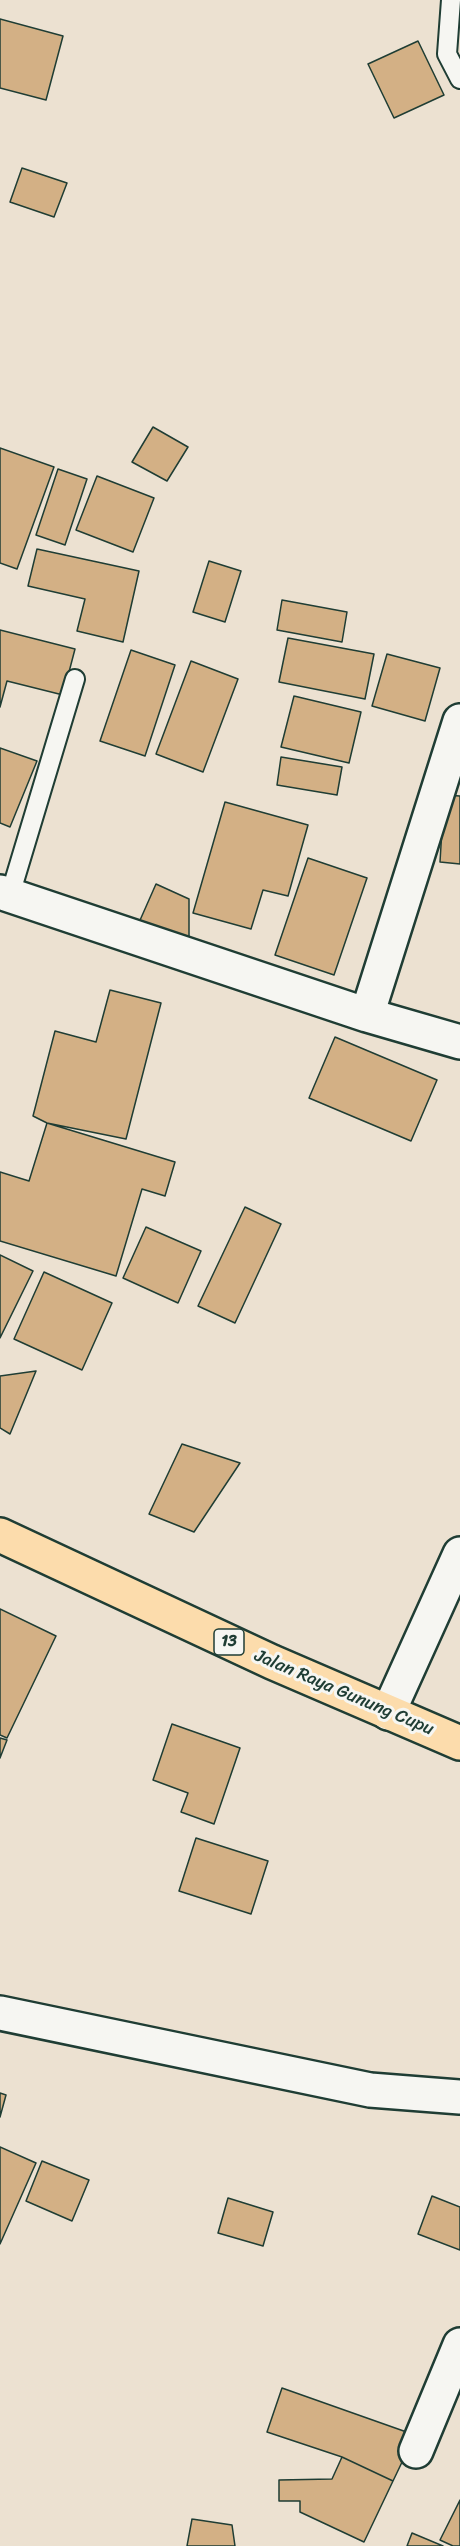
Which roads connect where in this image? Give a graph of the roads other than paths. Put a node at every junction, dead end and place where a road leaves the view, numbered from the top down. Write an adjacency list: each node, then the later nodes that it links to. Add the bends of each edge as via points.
1 (450, 0): 2 (lane, via 447,54)
2 (460, 79)
3 (75, 679): 5 (lane)
4 (460, 721): 6 (street)
5 (5, 893): 6 (street)
6 (367, 1015): 7 (street)
7 (460, 1042)
8 (0, 1535): 10 (highway, Jalan Raya Gunung Cupu / 13)
9 (460, 1554): 10 (street)
10 (388, 1713): 11 (highway, Jalan Raya Gunung Cupu / 13)
11 (460, 1743)
12 (0, 2013): 13 (street, via 370,2090)
13 (460, 2097)
14 (460, 2345): 15 (street)
15 (416, 2451)

